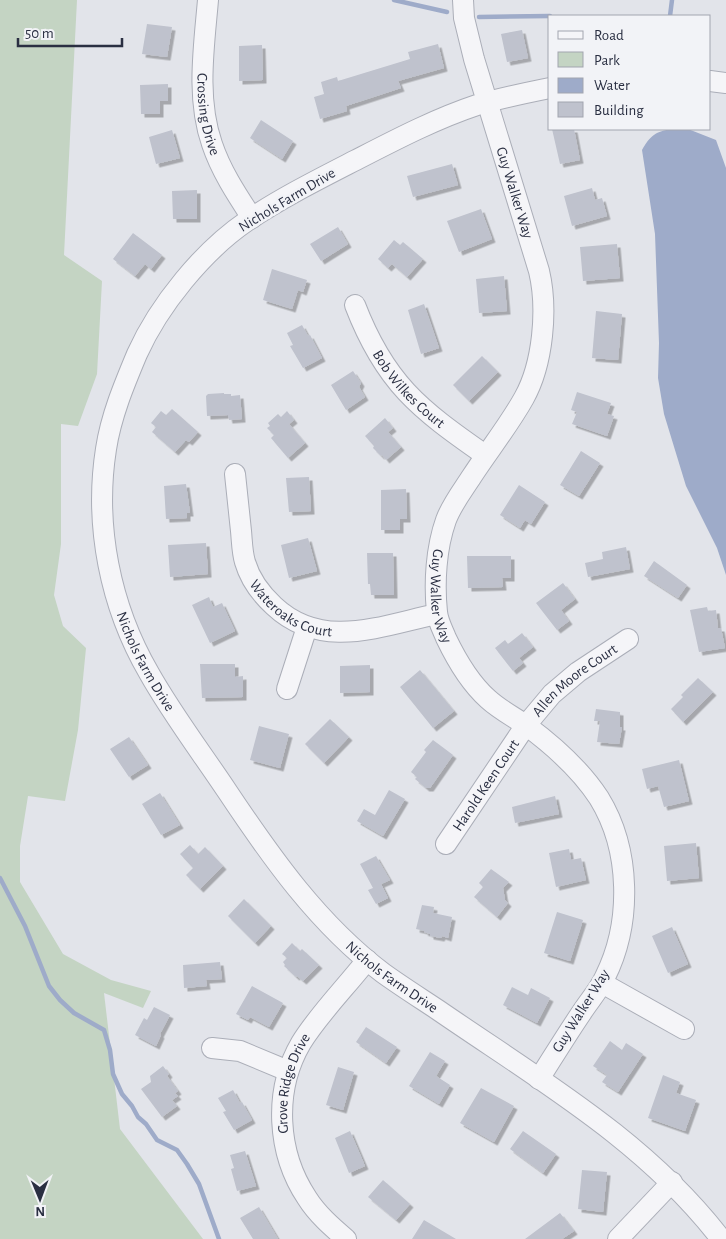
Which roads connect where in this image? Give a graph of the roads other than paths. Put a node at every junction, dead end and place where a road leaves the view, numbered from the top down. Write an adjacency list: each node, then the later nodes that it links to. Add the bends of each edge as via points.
1 (208, 0): 7 (street, Crossing Drive, via 203,68 206,122 223,169)
2 (462, 0): 6 (street, Guy Walker Way)
3 (711, 80): 4 (street)
4 (726, 83)
5 (548, 88): 6 (street, Nichols Farm Drive)
6 (486, 102): 7 (street, Nichols Farm Drive, via 407,134); 9 (street, Guy Walker Way, via 539,271 543,312 538,362 531,383 513,416)
7 (252, 218): 17 (street, Nichols Farm Drive, via 221,243 178,288 144,340 132,366 106,448 102,521 106,554 124,621 149,675 274,858 335,931)
8 (356, 305): 9 (street, Bob Wilkes Court, via 375,350 400,386 430,416)
9 (485, 455): 11 (street, Guy Walker Way, via 446,520 437,560)
10 (235, 474): 12 (street, Wateroaks Court, via 244,560 254,583 270,603 292,621)
11 (437, 614): 12 (street, Wateroaks Court, via 349,632); 15 (street, Guy Walker Way, via 451,649 476,686 488,699)
12 (307, 627): 14 (street)
13 (628, 639): 15 (street, Allen Moore Court, via 578,672 552,694)
14 (287, 689)
15 (526, 726): 16 (street, Harold Keen Court); 18 (street, Guy Walker Way, via 565,756 586,780 610,819 619,846 623,915 613,956)
16 (446, 844)
17 (367, 960): 21 (street, Grove Ridge Drive, via 302,1042); 22 (street, Nichols Farm Drive)
18 (602, 982): 19 (street); 22 (street, Guy Walker Way)
19 (684, 1029)
20 (212, 1048): 21 (street, via 240,1051)
21 (288, 1071): 24 (street, Grove Ridge Drive, via 282,1117 284,1146 291,1170 308,1200)
22 (539, 1079): 23 (street, Nichols Farm Drive, via 590,1114)
23 (672, 1182): 25 (street); 26 (street, Nichols Farm Drive)
24 (346, 1239)
25 (618, 1239)
26 (721, 1239)

